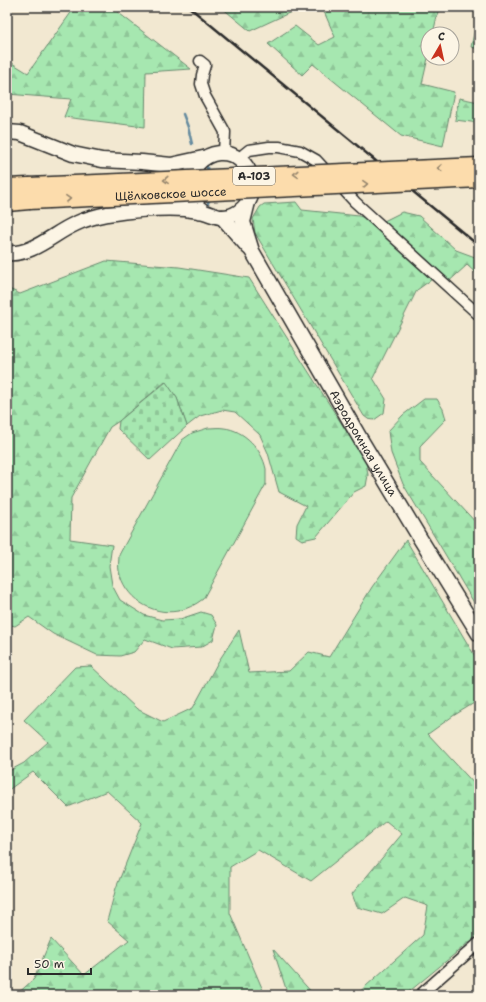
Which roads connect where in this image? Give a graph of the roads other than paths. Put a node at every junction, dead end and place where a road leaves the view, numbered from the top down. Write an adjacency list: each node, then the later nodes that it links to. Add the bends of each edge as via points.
1 (200, 61): 3 (street, via 206,65 201,84 205,96 225,132)
2 (7, 132): 6 (street, via 20,133 73,154 102,160)
3 (224, 153): 4 (street, via 215,153); 5 (street)
4 (203, 158): 6 (street); 9 (street, via 194,167)
5 (240, 159): 12 (street, via 248,168 252,179 253,191); 19 (street, via 249,150 279,147 300,151 316,160 355,202)
6 (171, 165): 9 (street, via 182,171)
7 (479, 166): 11 (main road, Щёлковское шоссе / А-103, one-way to 11, bridge)
8 (479, 179): 11 (main road, Щёлковское шоссе / А-103, one-way to 8, bridge)
9 (189, 185): 14 (street, via 182,199); 15 (street, via 194,203)
10 (7, 187): 11 (main road, Щёлковское шоссе / А-103)
11 (29, 194): 13 (main road, Щёлковское шоссе / А-103)
12 (248, 202): 16 (street, via 240,211); 17 (street, via 243,222)
13 (8, 203)
14 (162, 209): 15 (street); 18 (street, via 136,210 91,218 25,252)
15 (204, 212): 16 (street)
16 (222, 217): 17 (street)
17 (252, 251): 20 (street, Аэродромная улица, via 361,440)
18 (7, 253)
19 (479, 315)
20 (479, 634)
21 (479, 943): 22 (street)
22 (420, 995)

